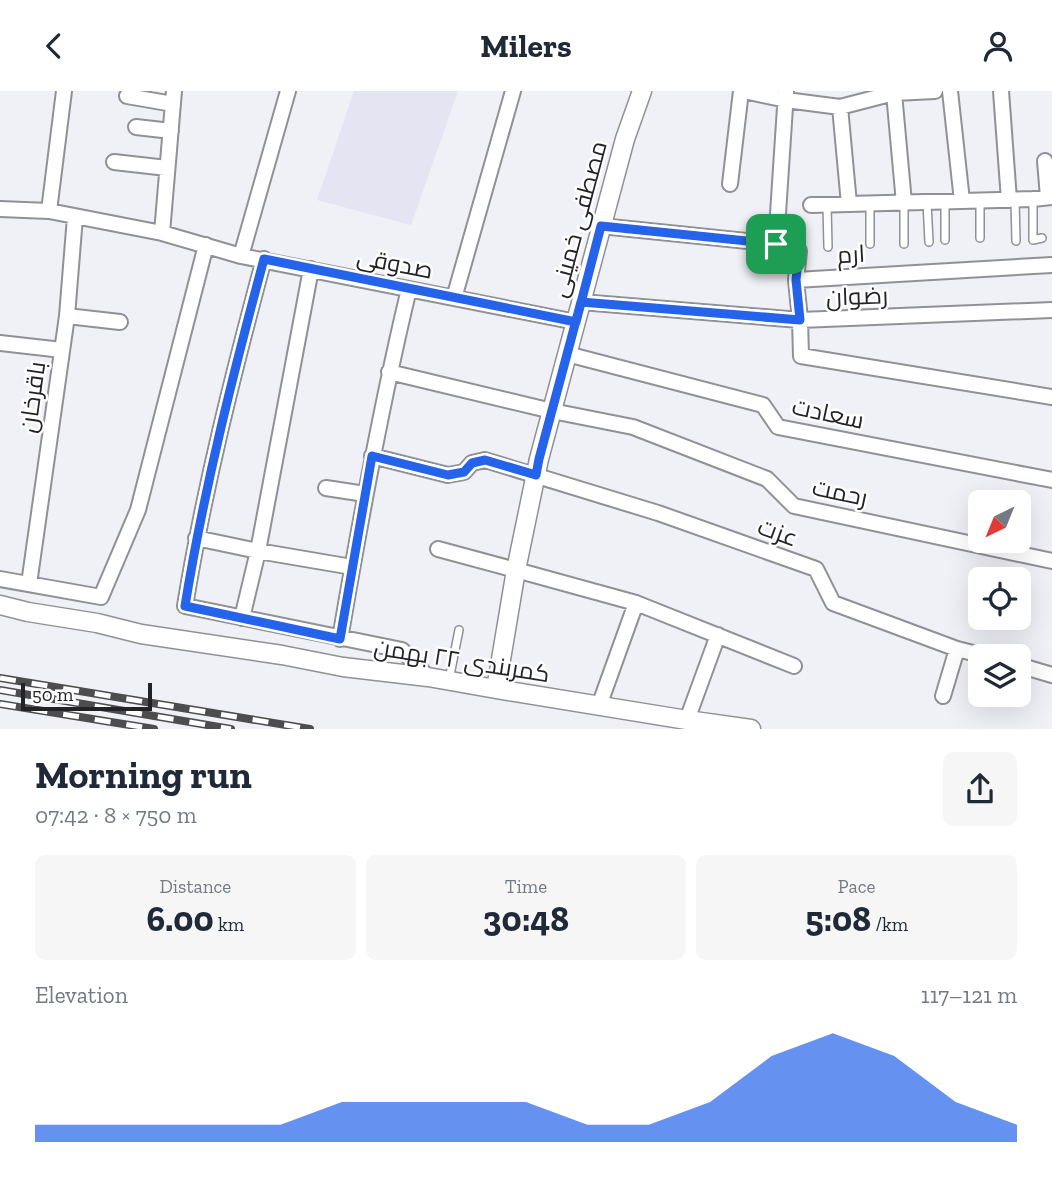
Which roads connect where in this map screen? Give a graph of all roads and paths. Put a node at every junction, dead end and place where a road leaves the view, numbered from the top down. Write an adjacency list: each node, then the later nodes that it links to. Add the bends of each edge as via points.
1 (64, 91): 34 (street)
2 (288, 91): 48 (street)
3 (513, 91): 54 (street)
4 (642, 91): 36 (street, مصطفی خمینی)
5 (743, 91): 11 (street); 20 (street)
6 (935, 91): 9 (street)
7 (950, 91): 25 (street)
8 (1001, 91): 23 (street)
9 (894, 93): 12 (street); 28 (street)
10 (127, 96): 13 (street)
11 (786, 96): 14 (street); 43 (street)
12 (866, 96): 14 (street)
13 (174, 97): 16 (street)
14 (840, 107): 29 (street)
15 (136, 127): 16 (street)
16 (171, 131): 19 (street)
17 (1045, 161): 21 (street)
18 (114, 162): 19 (street)
19 (167, 168): 37 (street)
20 (730, 184)
21 (1050, 197): 22 (street)
22 (1033, 199): 23 (street); 39 (lane, via 1033,240)
23 (1012, 200): 26 (street); 41 (lane)
24 (945, 201): 25 (street); 27 (street); 40 (lane)
25 (962, 201): 26 (street)
26 (980, 201): 38 (lane)
27 (927, 202): 28 (street); 42 (lane)
28 (904, 203): 30 (street); 45 (lane)
29 (849, 204): 30 (street); 32 (street)
30 (870, 204): 44 (lane)
31 (811, 205): 32 (street)
32 (827, 205): 47 (lane)
33 (0, 209): 34 (street)
34 (49, 211): 35 (street)
35 (75, 217): 37 (street); 57 (street, باقرخان)
36 (601, 226): 43 (street); 55 (street, مصطفی خمینی)
37 (162, 233): 46 (street, صدوقی)
38 (980, 238)
39 (1042, 238)
40 (945, 240)
41 (1016, 241)
42 (929, 242)
43 (776, 244): 52 (street, via 799,251)
44 (870, 244)
45 (904, 244)
46 (206, 245): 48 (street, صدوقی); 79 (street, via 138,510 101,597)
47 (828, 247)
48 (241, 255): 49 (street, صدوقی)
49 (264, 259): 51 (street, صدوقی); 72 (street)
50 (1052, 265): 52 (street, ارم)
51 (311, 269): 53 (street, صدوقی); 74 (street)
52 (796, 280): 58 (street)
53 (409, 289): 54 (street, صدوقی); 64 (street)
54 (454, 298): 60 (street, صدوقی)
55 (581, 302): 58 (street, رضوان); 60 (street, مصطفی خمینی)
56 (1052, 310): 58 (street, رضوان)
57 (67, 316): 59 (street); 62 (street, باقرخان)
58 (800, 320): 65 (street, via 801,356)
59 (120, 322)
60 (576, 322): 63 (street, مصطفی خمینی)
61 (0, 343): 62 (street)
62 (62, 350): 79 (street, باقرخان)
63 (567, 354): 66 (street, مصطفی خمینی); 69 (street, سعادت, via 763,405 778,427)
64 (389, 372): 66 (street, رحمت); 67 (street)
65 (1052, 397)
66 (552, 411): 68 (street, مصطفی خمینی); 75 (street, رحمت, via 633,427 767,478 794,506)
67 (372, 456): 68 (street, عزت, via 448,475 485,460); 71 (street)
68 (536, 475): 77 (street, مصطفی خمینی); 86 (street, عزت, via 816,569 833,603)
69 (1052, 480)
70 (326, 488): 71 (street)
71 (365, 494): 76 (street)
72 (196, 538): 74 (street); 82 (street, via 185,606)
73 (438, 549): 77 (street)
74 (258, 551): 76 (street); 82 (street)
75 (1052, 561)
76 (352, 568): 85 (street)
77 (516, 569): 80 (street); 93 (street, مصطفی خمینی)
78 (0, 579): 79 (street)
79 (29, 584)
80 (636, 603): 84 (street); 95 (street)
81 (0, 605): 91 (street, کمربندی ۲۲ بهمن, via 141,634)
82 (242, 618): 85 (street)
83 (459, 630): 92 (lane)
84 (718, 635): 88 (street); 96 (street)
85 (340, 639): 91 (street, via 402,650)
86 (957, 649): 87 (street, عزت); 94 (street)
87 (968, 652)
88 (794, 666)
89 (1031, 669): 90 (street)
90 (1052, 675)
91 (428, 677): 92 (street, کمربندی ۲۲ بهمن)
92 (449, 680): 93 (street, کمربندی ۲۲ بهمن)
93 (496, 689): 95 (street, کمربندی ۲۲ بهمن)
94 (943, 696)
95 (600, 706): 96 (street, کمربندی ۲۲ بهمن)
96 (687, 720): 97 (street, کمربندی ۲۲ بهمن)
97 (751, 729)

